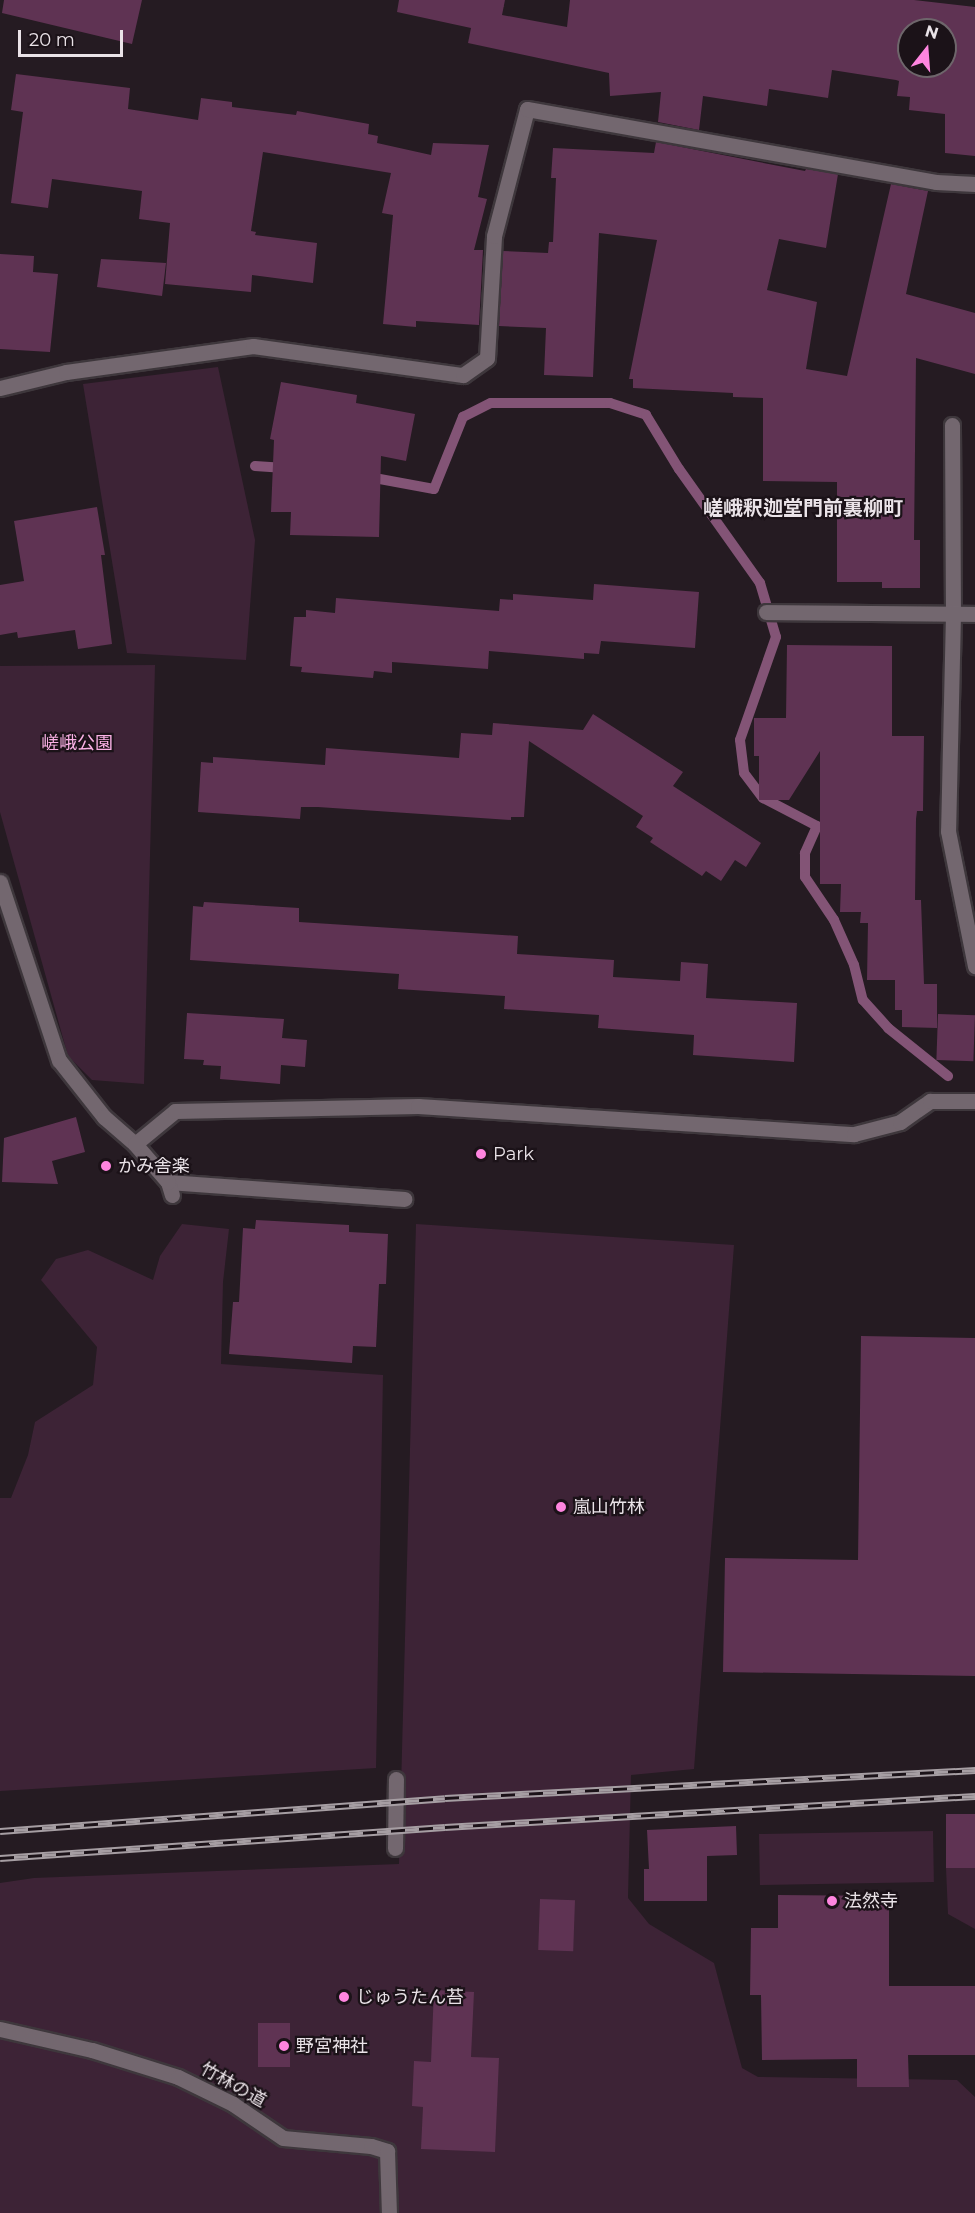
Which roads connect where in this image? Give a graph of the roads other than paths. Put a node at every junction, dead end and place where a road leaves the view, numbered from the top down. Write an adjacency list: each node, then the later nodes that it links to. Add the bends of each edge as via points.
1 (975, 184): 2 (street, via 936,182 527,109 494,236 487,358 463,375 253,346 66,372)
2 (0, 388)
3 (952, 426): 5 (street)
4 (766, 612): 5 (street)
5 (953, 614): 6 (street); 8 (street, via 948,831)
6 (975, 614)
7 (0, 882): 10 (street, via 60,1060 104,1118)
8 (975, 966)
9 (975, 1101): 10 (street, via 930,1101 900,1122 854,1134 418,1106 175,1111)
10 (135, 1144): 11 (street, via 170,1188)
11 (404, 1199)
12 (396, 1779): 13 (street)
13 (395, 1848)
14 (0, 2029): 15 (street, 竹林の道, via 92,2050 178,2077 233,2104 283,2138 387,2151)
15 (389, 2213)

